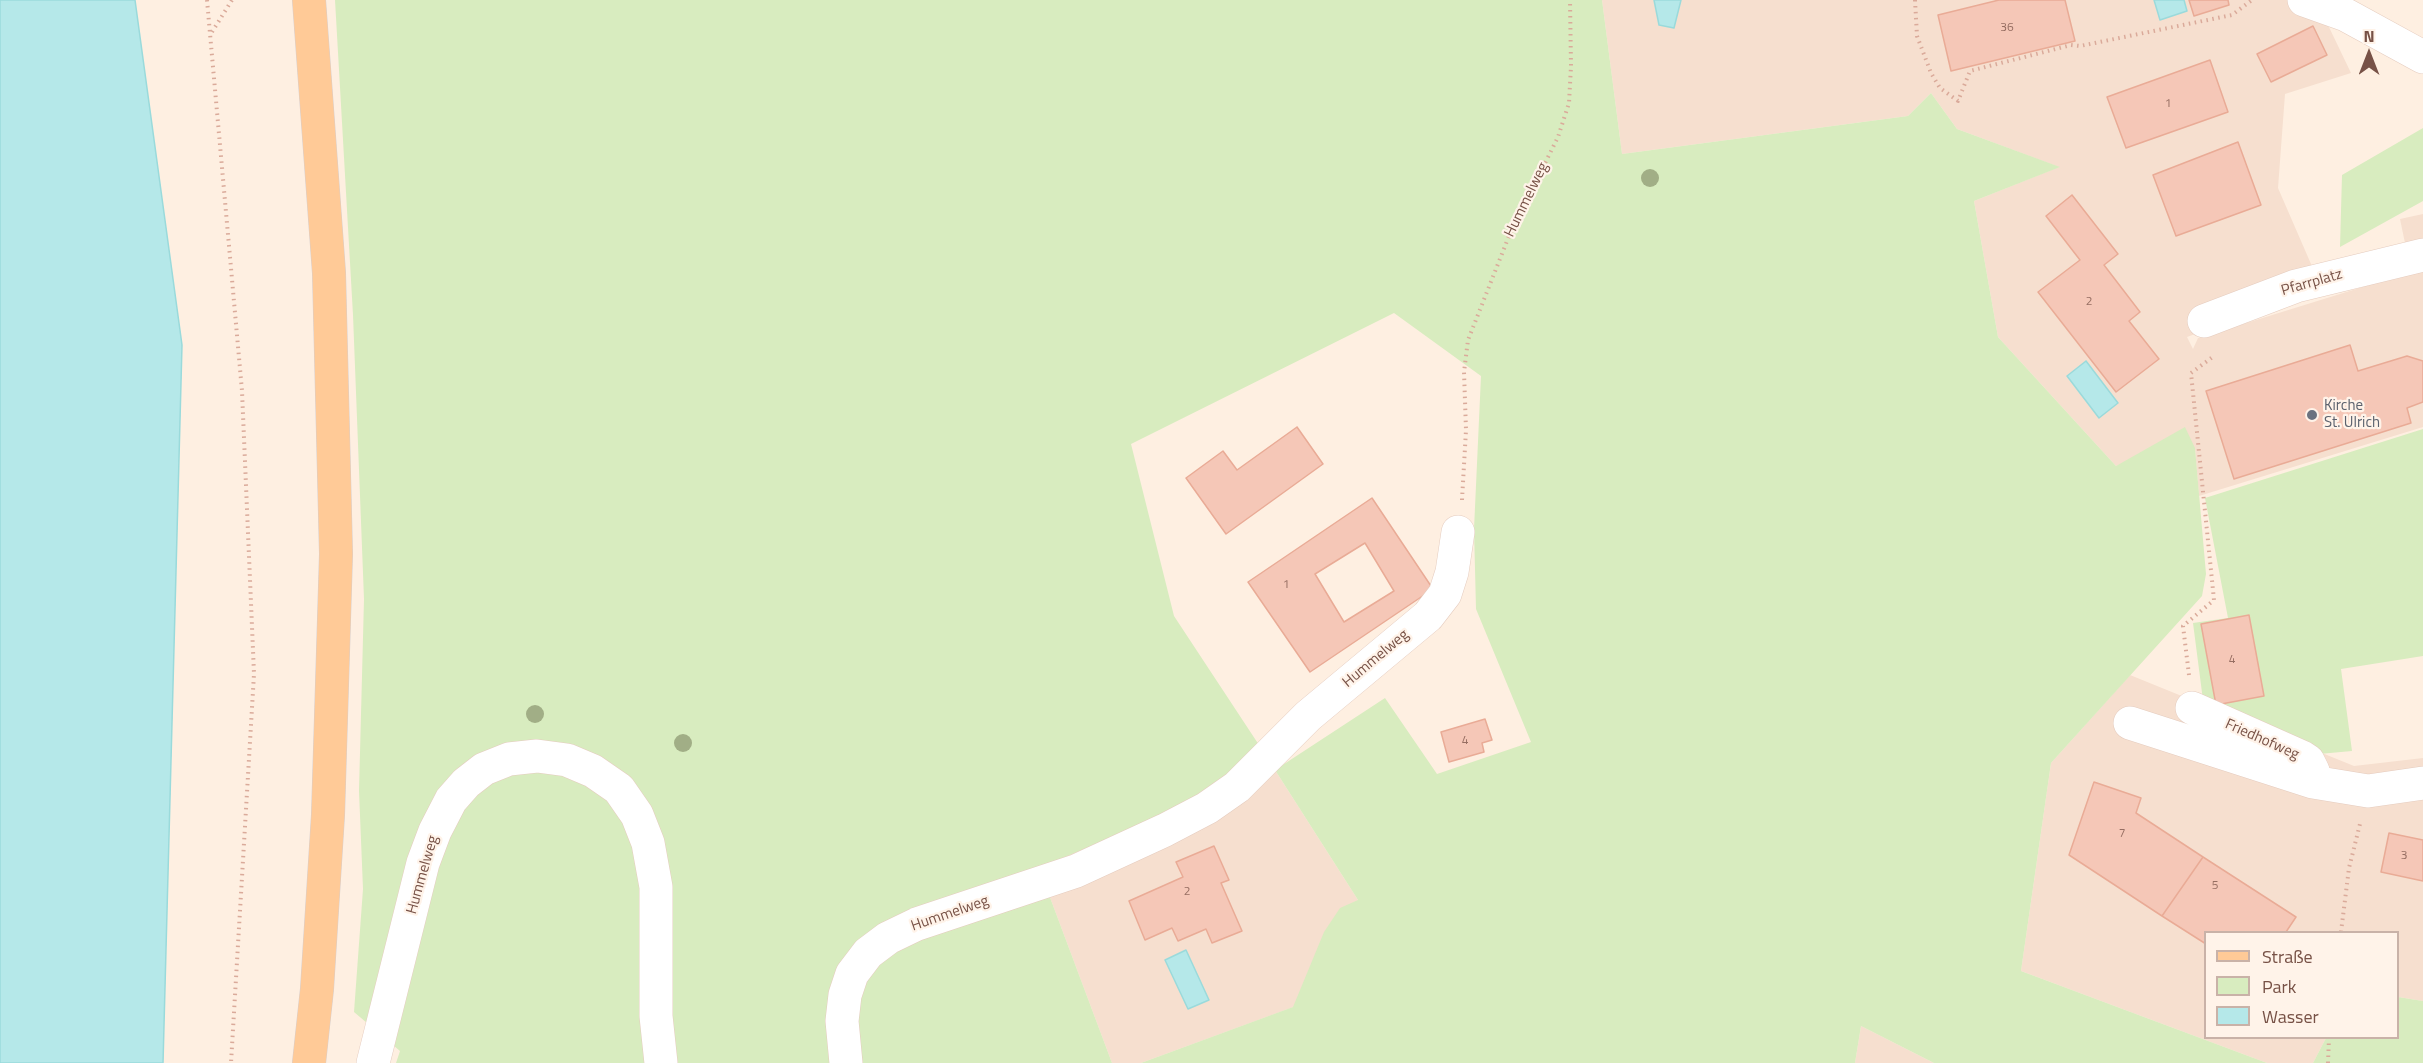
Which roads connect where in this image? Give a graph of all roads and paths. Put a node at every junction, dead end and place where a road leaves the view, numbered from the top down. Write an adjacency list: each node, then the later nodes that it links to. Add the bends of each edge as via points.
1 (207, 0): 8 (path)
2 (232, 0): 8 (path)
3 (309, 0): 21 (main road, via 329,273 336,554 328,815)
4 (1570, 0): 12 (path, Hummelweg, via 1569,103 1558,137 1509,236 1468,340 1464,372 1464,483)
5 (1915, 0): 6 (path, via 1917,36 1931,73 1940,88 1958,101 1970,71 2071,45 2232,15)
6 (2252, 0)
7 (2304, 0): 9 (street, via 2346,15)
8 (211, 32): 20 (path, via 242,391 254,674)
9 (2423, 57)
10 (2423, 255): 11 (street, Pfarrplatz, via 2296,286)
11 (2204, 321): 13 (path, via 2218,352 2191,373 2214,600 2183,626)
12 (1458, 532): 24 (street, Hummelweg, via 1445,594 1428,616 1308,716 1237,787 1165,830 1076,871 916,924 868,953 852,974 845,995 842,1021)
13 (2192, 708): 15 (street, Friedhofweg, via 2302,757 2313,768)
14 (2130, 723): 15 (street)
15 (2313, 782): 17 (street)
16 (2423, 783): 17 (street)
17 (2368, 791): 18 (path, via 2349,867)
18 (2342, 931)
19 (2329, 1039): 25 (path)
20 (231, 1063)
21 (309, 1063)
22 (373, 1063): 23 (street, Hummelweg, via 423,863 451,800 484,769 508,759 537,756 567,760 594,771 619,789 637,815 648,843 656,887 656,1016)
23 (661, 1063)
24 (846, 1063)
25 (2328, 1063)

